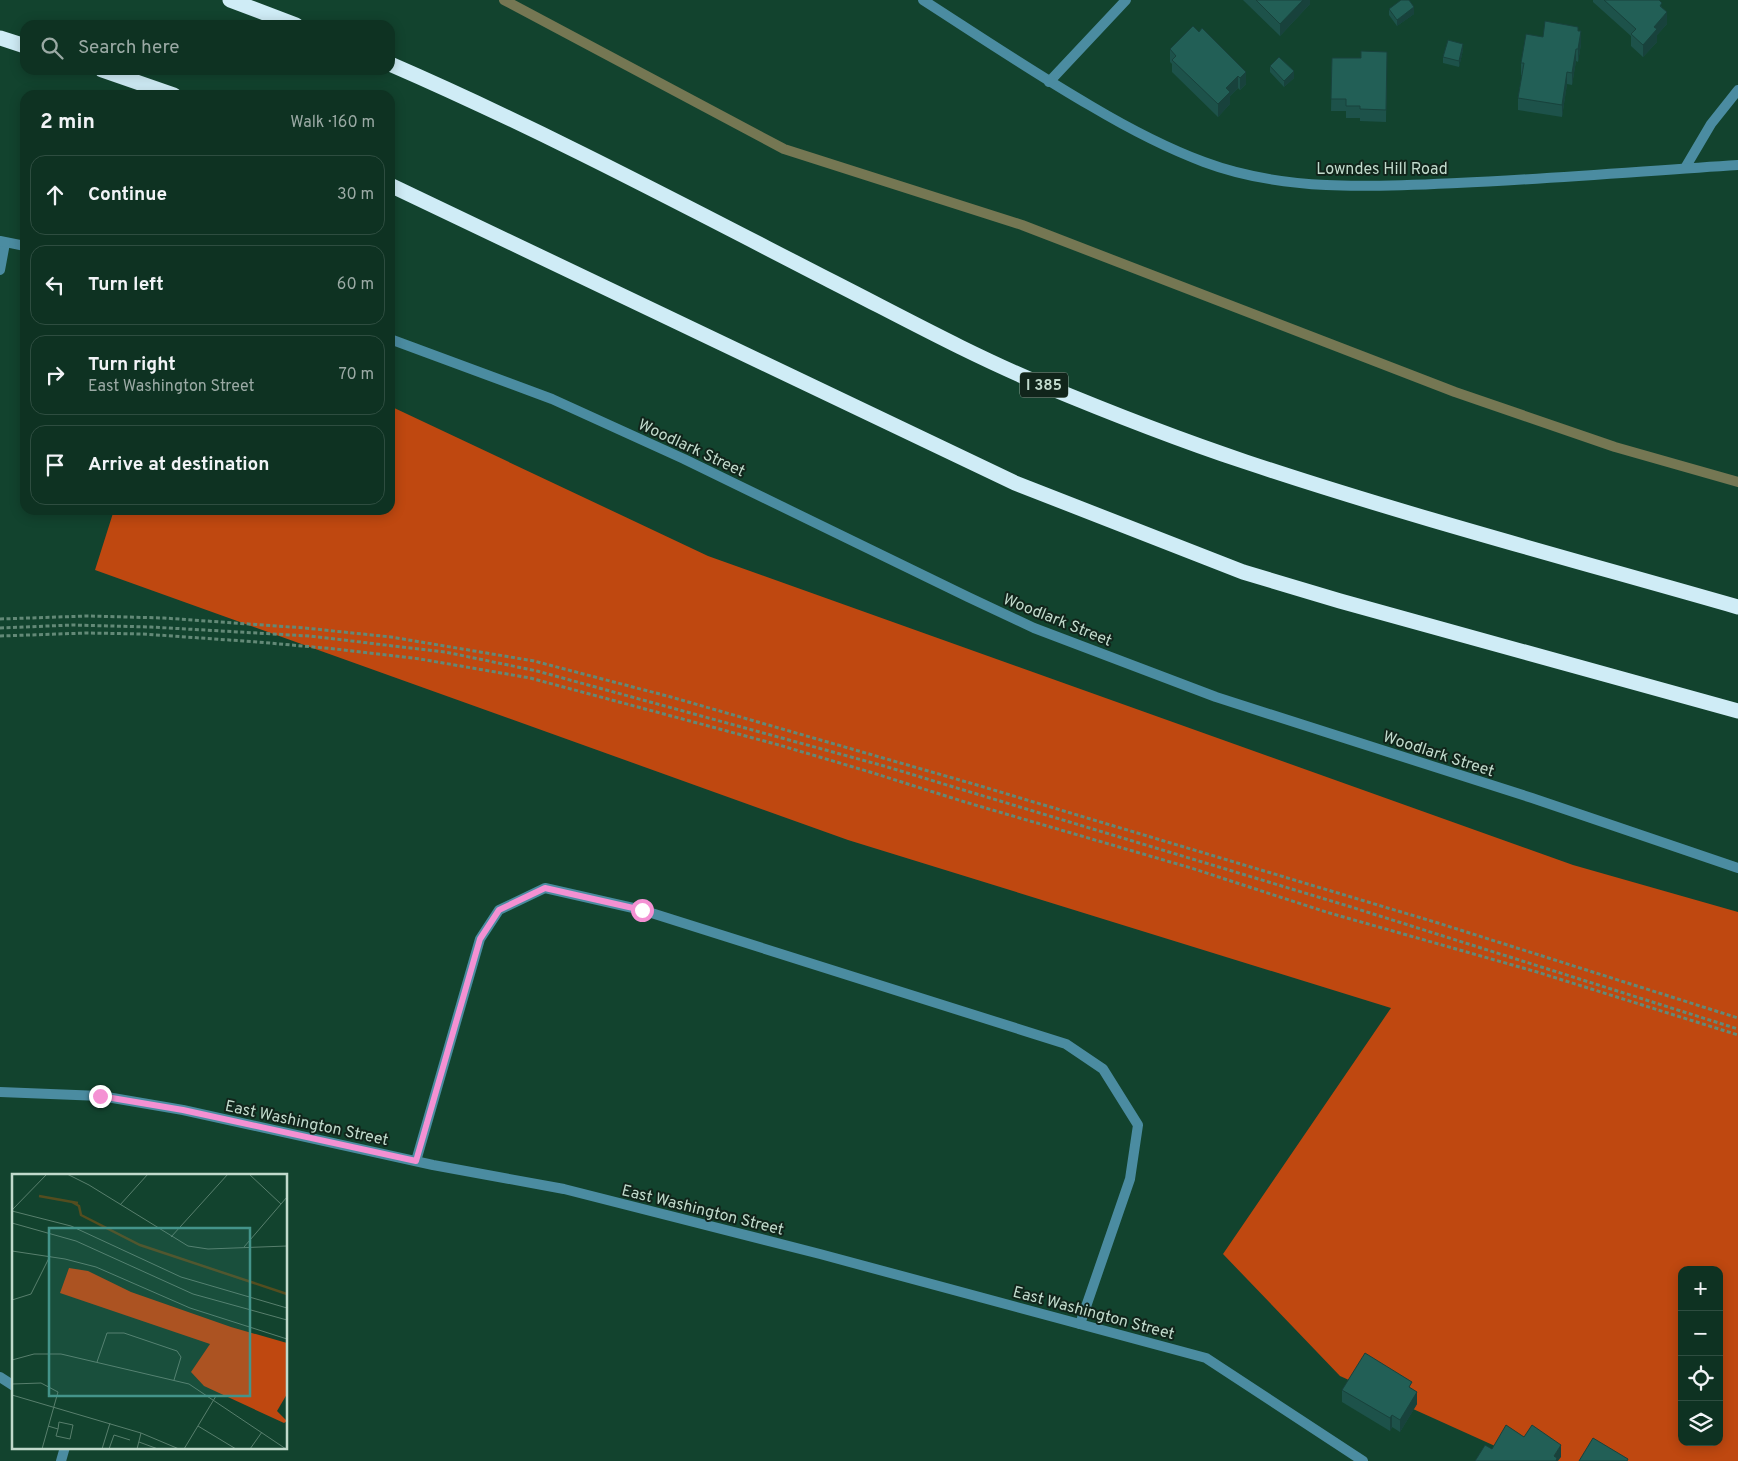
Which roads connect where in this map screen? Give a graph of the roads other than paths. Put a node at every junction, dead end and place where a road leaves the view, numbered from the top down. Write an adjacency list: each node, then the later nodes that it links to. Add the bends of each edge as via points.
1 (230, 0): 4 (highway)
2 (923, 0): 9 (street, Lowndes Hill Road)
3 (1126, 0): 9 (street)
4 (283, 20)
5 (0, 38): 6 (highway)
6 (20, 44)
7 (395, 66): 19 (highway, I 385, via 560,142 932,332 1037,382 1132,421 1245,462)
8 (116, 75): 10 (highway)
9 (1049, 82): 13 (street, Lowndes Hill Road, via 1147,138 1205,163 1257,177 1308,184 1376,186 1503,181)
10 (160, 90)
11 (1738, 90): 13 (street, via 1711,124)
12 (1738, 165): 13 (street, Lowndes Hill Road)
13 (1685, 168)
14 (395, 187): 20 (highway, via 1015,483 1243,572)
15 (3, 242): 16 (street); 17 (street)
16 (20, 245)
17 (0, 270)
18 (395, 342): 21 (street, Woodlark Street, via 552,399 1034,628 1216,698 1532,798)
19 (1738, 607)
20 (1738, 711)
21 (1738, 868)
22 (0, 1092): 23 (street, East Washington Street, via 100,1096 183,1110)
23 (416, 1161): 24 (street, East Washington Street, via 564,1189); 24 (street, via 480,939 499,910 545,888 642,910 1066,1044 1104,1069 1138,1125 1130,1179)
24 (1080, 1324): 29 (street, East Washington Street, via 1206,1358)
25 (0, 1376): 26 (street)
26 (12, 1385)
27 (65, 1448): 28 (street)
28 (61, 1461)
29 (1363, 1461)

